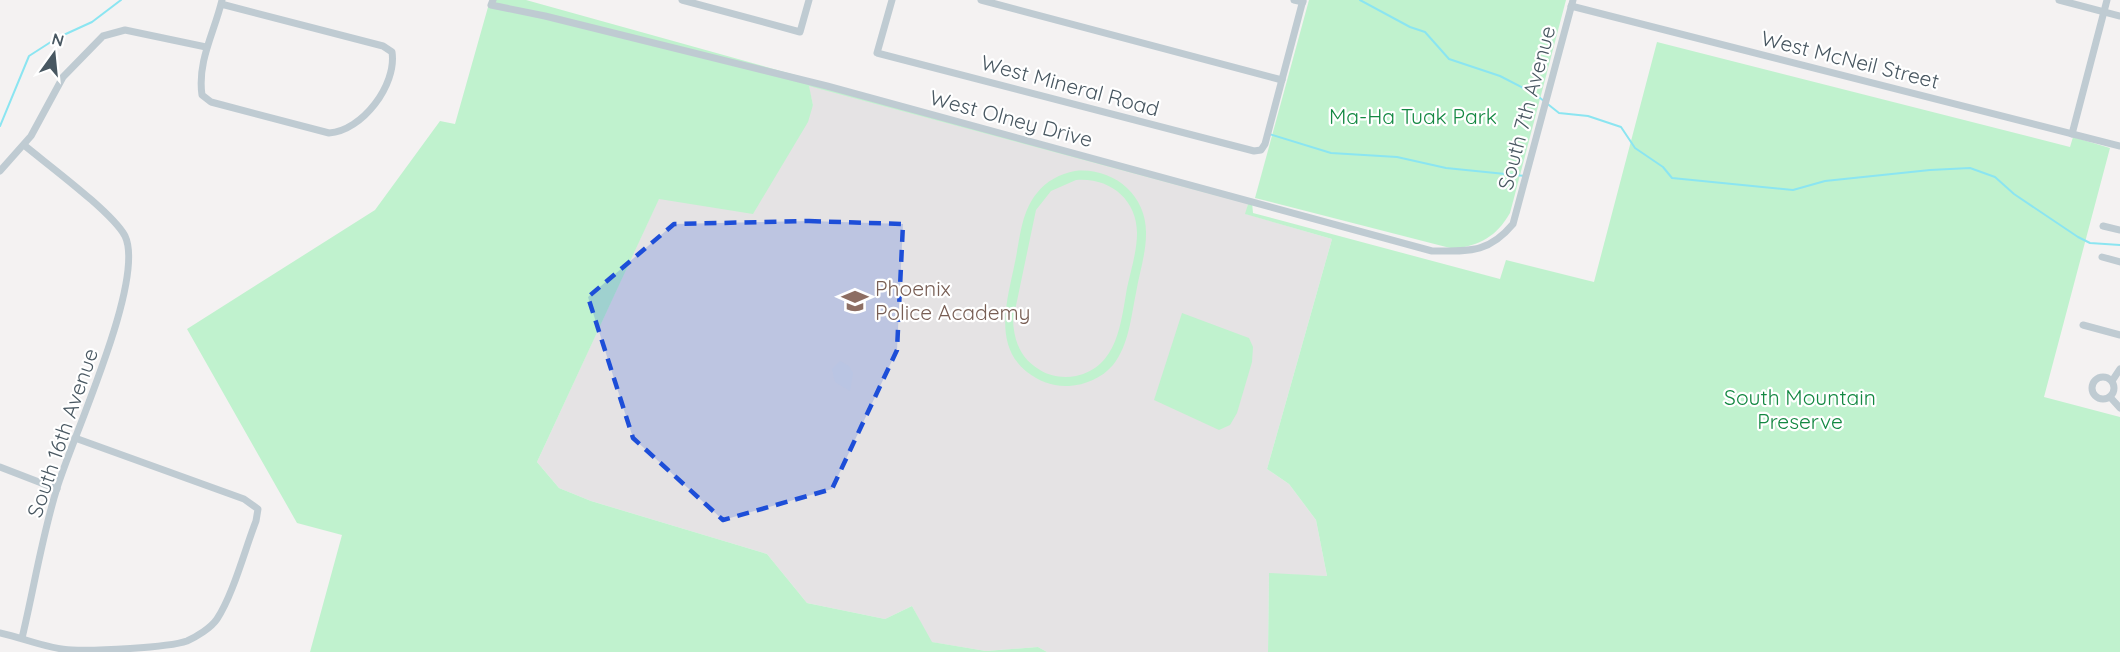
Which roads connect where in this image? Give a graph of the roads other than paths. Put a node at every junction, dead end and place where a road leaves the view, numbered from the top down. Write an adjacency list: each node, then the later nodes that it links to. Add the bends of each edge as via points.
1 (682, 0): 2 (street, via 800,32)
2 (809, 0)
3 (892, 0): 15 (street, West Mineral Road, via 877,53 1254,152 1265,144)
4 (981, 0): 15 (street)
5 (1294, 0): 8 (street)
6 (2059, 0): 12 (street)
7 (2108, 0): 12 (street)
8 (1303, 1): 15 (street)
9 (221, 2): 14 (street); 14 (street, via 383,46 392,52 393,61 386,85 358,122 347,130 329,133 212,102 202,94)
10 (492, 3): 20 (street, West Olney Drive, via 827,86 1432,251 1477,251 1500,239)
11 (1572, 3): 16 (street, West McNeil Street); 20 (street, South 7th Avenue)
12 (2104, 12): 13 (street); 16 (street)
13 (2120, 16)
14 (206, 47): 17 (street, via 125,30 102,36 63,77)
15 (1282, 80)
16 (2072, 134): 18 (street, West McNeil Street)
17 (24, 145): 19 (street); 31 (street, South 16th Avenue, via 119,227 129,251 114,337)
18 (2120, 146)
19 (0, 171)
20 (1513, 224)
21 (2103, 226): 22 (street)
22 (2120, 230)
23 (2102, 257): 24 (street)
24 (2120, 262)
25 (2083, 325): 26 (street)
26 (2120, 335)
27 (2120, 369): 28 (street)
28 (2112, 381): 29 (street, via 2114,390); 29 (street, via 2100,377 2092,386 2097,397)
29 (2110, 397): 30 (street)
30 (2120, 408)
31 (75, 438): 33 (street, South 16th Avenue); 35 (street, via 244,499 258,509 256,521 216,621 187,641 73,650)
32 (0, 467): 33 (street)
33 (57, 489): 35 (street, South 16th Avenue)
34 (0, 633): 35 (street)
35 (22, 638)

